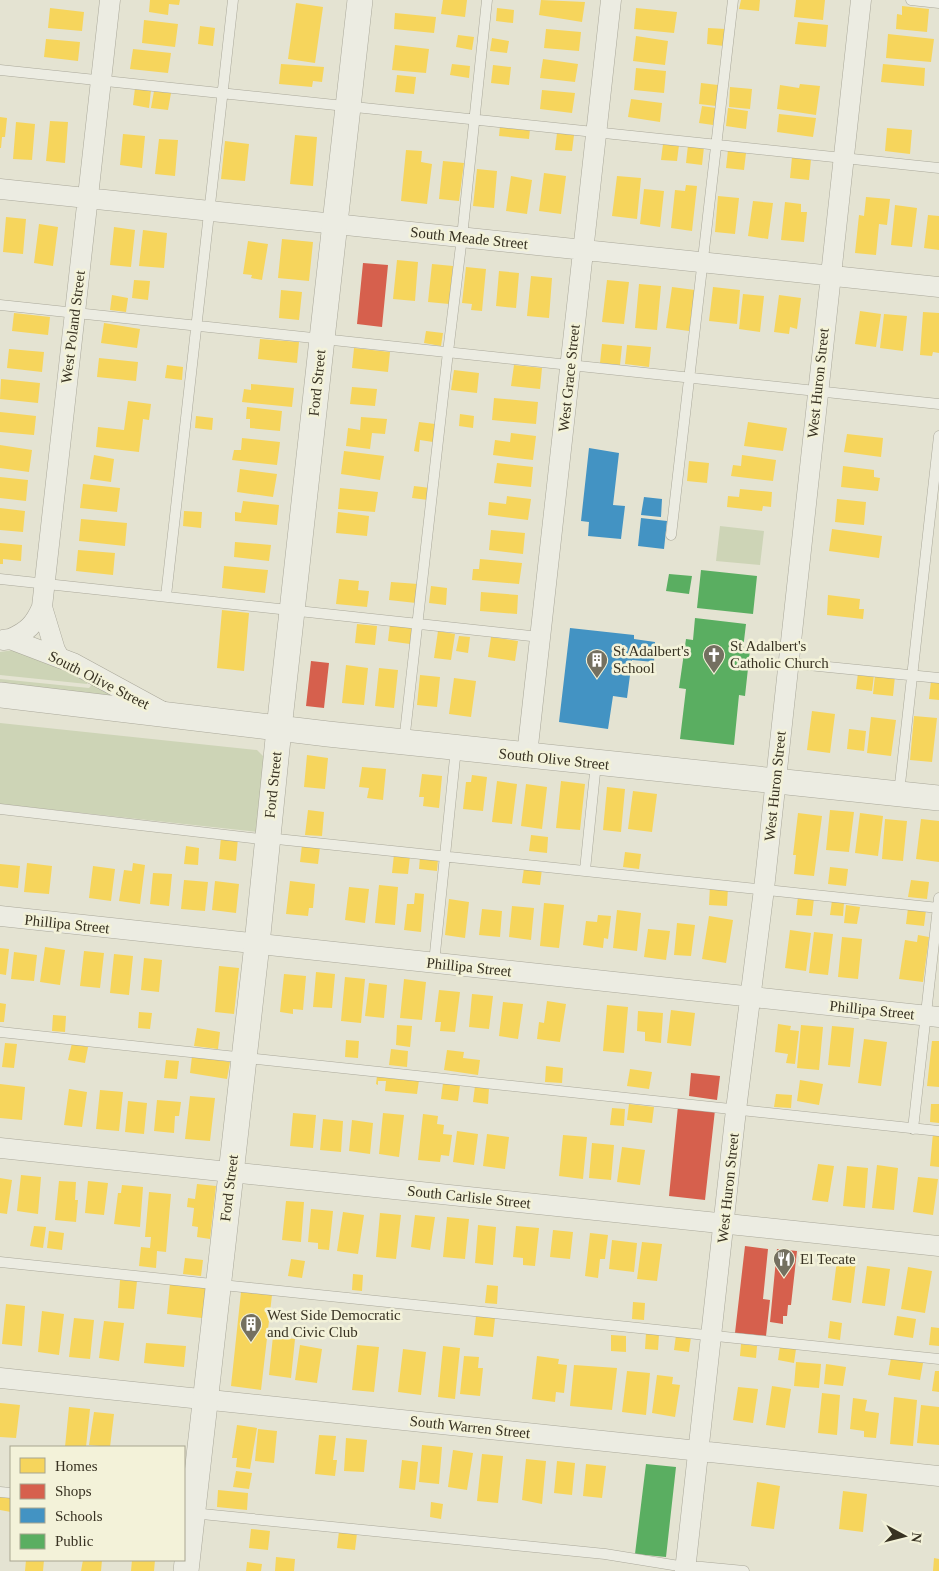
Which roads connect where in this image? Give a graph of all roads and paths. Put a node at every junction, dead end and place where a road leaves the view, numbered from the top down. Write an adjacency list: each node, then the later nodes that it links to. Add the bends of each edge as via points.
1 (110, 0): 11 (street, West Poland Street)
2 (233, 0): 12 (lane)
3 (360, 0): 13 (street, Ford Street)
4 (487, 0): 14 (lane)
5 (611, 0): 15 (street, West Grace Street)
6 (733, 0): 16 (lane)
7 (861, 0): 17 (street, West Huron Street)
8 (911, 0): 9 (lane)
9 (939, 3)
10 (0, 70): 11 (lane)
11 (101, 80): 12 (lane); 20 (street, West Poland Street)
12 (223, 93): 13 (lane); 21 (lane)
13 (348, 106): 14 (lane); 22 (street, Ford Street)
14 (474, 120): 15 (lane); 23 (lane)
15 (596, 132): 16 (lane); 24 (street, West Grace Street)
16 (716, 145): 17 (lane); 25 (lane)
17 (843, 158): 18 (lane); 26 (street, West Huron Street)
18 (939, 168)
19 (0, 189): 20 (street, South Meade Street)
20 (88, 198): 21 (street, South Meade Street); 29 (street, West Poland Street)
21 (210, 211): 22 (street, South Meade Street); 30 (lane)
22 (335, 224): 23 (street, South Meade Street); 31 (street, Ford Street)
23 (462, 237): 24 (street, South Meade Street); 32 (lane)
24 (583, 250): 25 (street, South Meade Street); 33 (street, West Grace Street)
25 (703, 262): 26 (street, South Meade Street); 34 (lane)
26 (830, 276): 27 (street, South Meade Street); 35 (street, West Huron Street)
27 (939, 287)
28 (0, 305): 29 (lane)
29 (75, 313): 30 (lane); 40 (street, West Poland Street)
30 (196, 326): 31 (lane); 41 (lane)
31 (322, 339): 32 (lane); 43 (street, Ford Street)
32 (448, 352): 33 (lane); 44 (lane)
33 (570, 365): 34 (lane); 45 (street, West Grace Street)
34 (691, 378): 35 (lane); 38 (lane)
35 (817, 391): 36 (lane); 48 (street, West Huron Street)
36 (939, 404)
37 (939, 436): 49 (lane)
38 (671, 535)
39 (0, 579): 40 (lane)
40 (45, 583): 41 (lane); 42 (street, West Poland Street)
41 (166, 596): 43 (lane)
42 (42, 607): 46 (street, West Poland Street, via 36,622 20,635); 47 (street)
43 (292, 610): 44 (lane); 53 (street, Ford Street)
44 (418, 624): 45 (lane); 54 (lane)
45 (540, 637): 56 (street, West Grace Street)
46 (5, 640): 47 (street, South Olive Street)
47 (59, 657): 52 (street, South Olive Street)
48 (788, 663): 49 (lane); 58 (street, West Huron Street)
49 (912, 676): 50 (lane); 59 (lane)
50 (939, 678)
51 (0, 695): 52 (street, South Olive Street)
52 (169, 715): 53 (street, South Olive Street)
53 (279, 729): 54 (street, South Olive Street); 62 (street, Ford Street)
54 (404, 742): 55 (street, South Olive Street)
55 (456, 748): 56 (street, South Olive Street); 63 (lane)
56 (527, 755): 57 (street, South Olive Street)
57 (596, 763): 58 (street, South Olive Street); 64 (lane)
58 (775, 781): 59 (street, South Olive Street); 65 (street, West Huron Street)
59 (899, 793): 60 (street, South Olive Street)
60 (939, 798)
61 (0, 809): 62 (lane)
62 (268, 839): 63 (lane); 68 (street, Ford Street)
63 (445, 856): 64 (lane); 69 (lane)
64 (585, 870): 65 (lane)
65 (764, 889): 66 (lane); 70 (street, West Huron Street)
66 (939, 905): 71 (lane)
67 (0, 916): 68 (street, Phillipa Street)
68 (257, 944): 69 (street, Phillipa Street); 73 (street, Ford Street)
69 (434, 963): 70 (street, Phillipa Street)
70 (751, 997): 71 (street, Phillipa Street); 74 (street, West Huron Street)
71 (932, 1016): 75 (lane)
72 (0, 1032): 73 (lane)
73 (244, 1059): 74 (lane); 78 (street, Ford Street)
74 (736, 1110): 75 (lane); 79 (street, West Huron Street)
75 (913, 1128): 76 (lane)
76 (939, 1131)
77 (0, 1148): 78 (street, South Carlisle Street)
78 (231, 1172): 79 (street, South Carlisle Street); 82 (street, Ford Street)
79 (724, 1224): 80 (street, South Carlisle Street); 83 (street, West Huron Street)
80 (939, 1246)
81 (0, 1262): 82 (lane)
82 (218, 1284): 83 (lane); 86 (street, Ford Street)
83 (711, 1336): 84 (lane); 87 (street, West Huron Street)
84 (939, 1359)
85 (0, 1378): 86 (street, South Warren Street)
86 (205, 1399): 87 (street, South Warren Street); 89 (street, Ford Street)
87 (698, 1451): 88 (street, South Warren Street); 90 (street, West Huron Street)
88 (939, 1476)
89 (188, 1513): 90 (lane, via 605,1554); 91 (street, Ford Street)
90 (685, 1569): 92 (lane, via 702,1566)
91 (186, 1571)
92 (744, 1571)

